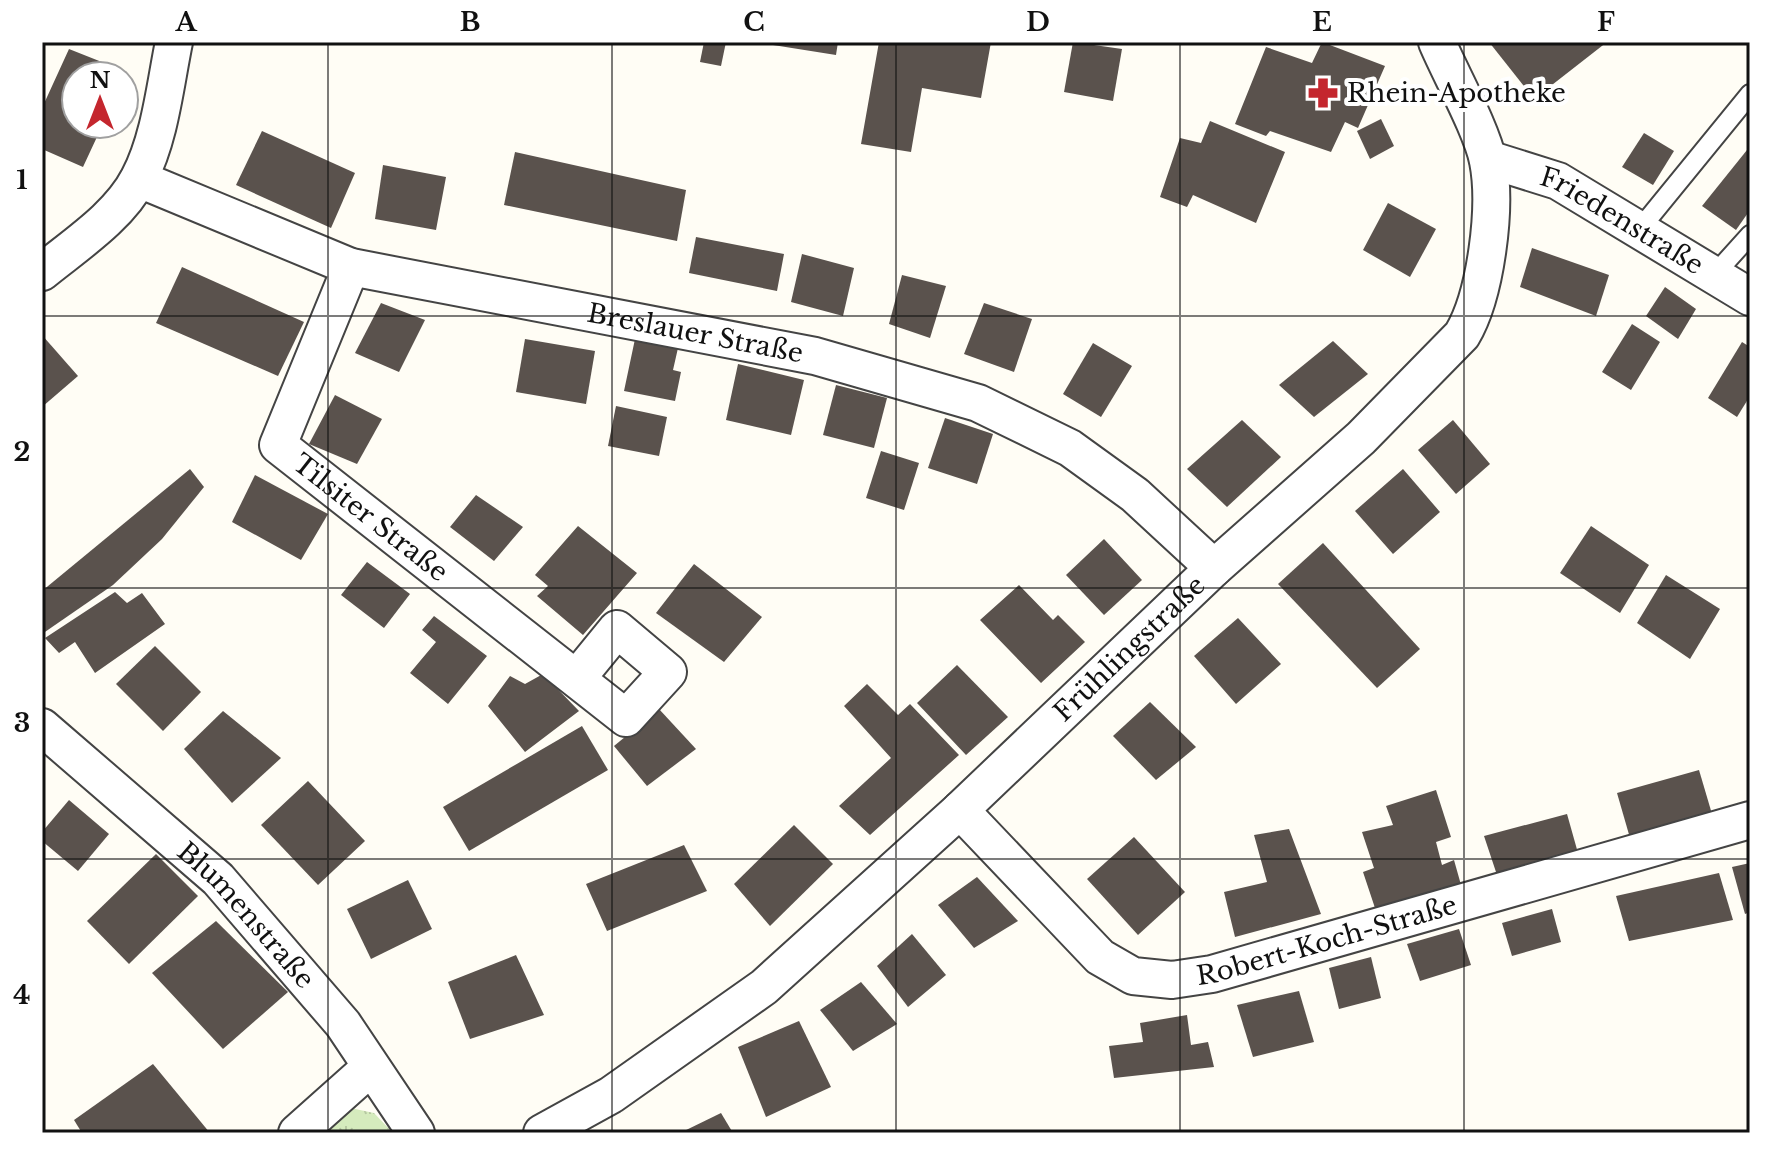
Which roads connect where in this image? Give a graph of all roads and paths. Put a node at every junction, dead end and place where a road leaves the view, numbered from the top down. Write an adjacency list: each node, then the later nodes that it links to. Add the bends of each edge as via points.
1 (174, 42): 5 (street)
2 (1437, 42): 4 (street, Frühlingstraße)
3 (1750, 94): 6 (lane)
4 (1488, 159): 6 (street, Friedenstraße, via 1558,181); 12 (street, Frühlingstraße, via 1491,198 1482,278 1462,335 1361,438)
5 (139, 179): 8 (street, Breslauer Straße); 9 (street, via 116,208)
6 (1639, 230): 10 (street, Friedenstraße)
7 (1750, 235): 10 (lane)
8 (351, 267): 12 (street, Breslauer Straße, via 815,356 978,403 1070,448 1135,495); 13 (street, Tilsiter Straße, via 278,445)
9 (42, 272)
10 (1714, 275): 11 (street, Friedenstraße)
11 (1750, 297)
12 (1214, 568): 15 (street, Frühlingstraße)
13 (577, 678)
14 (42, 727): 17 (street, Blumenstraße, via 218,879 343,1024)
15 (960, 810): 16 (street, Robert-Koch-Straße, via 1100,957 1133,976 1172,980 1212,974); 20 (street, Frühlingstraße, via 764,987 611,1095)
16 (1750, 820)
17 (371, 1067): 18 (street); 19 (street, Blumenstraße)
18 (297, 1133)
19 (416, 1133)
20 (542, 1133)

